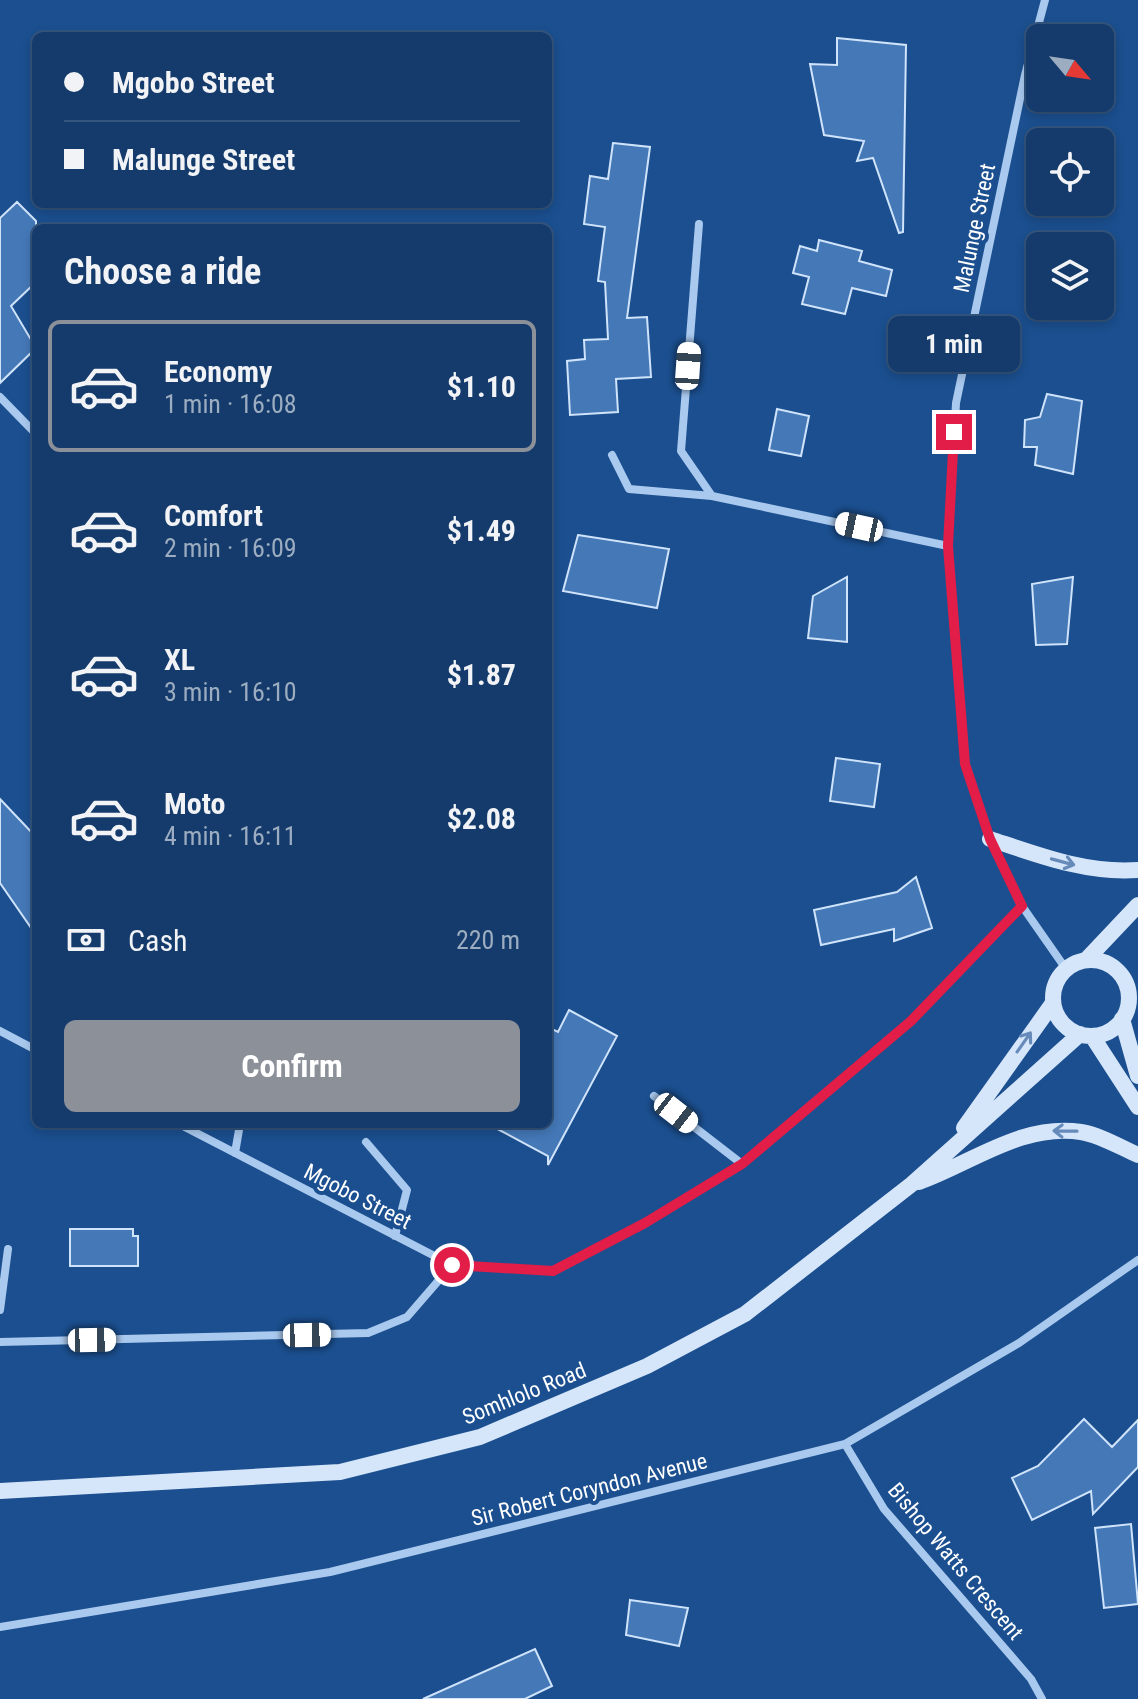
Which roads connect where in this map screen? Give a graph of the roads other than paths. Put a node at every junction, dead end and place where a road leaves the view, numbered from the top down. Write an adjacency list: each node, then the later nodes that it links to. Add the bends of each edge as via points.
1 (1045, 0): 7 (street, Malunge Street, via 956,403)
2 (699, 224): 6 (street, via 681,451)
3 (0, 397): 4 (street)
4 (32, 430)
5 (612, 455): 6 (street, via 629,489)
6 (712, 496): 7 (street)
7 (948, 546): 8 (street, Malunge Street, via 965,764)
8 (990, 839): 9 (main road, one-way to 9, via 1075,865); 11 (street, Malunge Street)
9 (1138, 870)
10 (1138, 905): 12 (main road)
11 (1022, 906): 13 (street, Malunge Street); 30 (street, Mgobo Street, via 911,1021)
12 (1086, 960): 13 (main road); 15 (main road, via 1114,968)
13 (1066, 969): 16 (main road, Somhlolo Road, via 1054,987)
14 (1138, 977): 15 (main road)
15 (1128, 993): 17 (main road)
16 (1053, 1003): 19 (main road, via 1067,1028); 27 (main road, Somhlolo Road, one-way to 16)
17 (1122, 1019): 19 (main road, Somhlolo Road, via 1109,1031); 21 (main road)
18 (0, 1031): 20 (street)
19 (1086, 1035): 23 (main road); 27 (main road, Somhlolo Road)
20 (32, 1048)
21 (1138, 1076)
22 (654, 1096): 30 (street)
23 (1138, 1107)
24 (187, 1128): 28 (street, Mgobo Street)
25 (239, 1128): 28 (street)
26 (366, 1142): 32 (street, via 407,1190)
27 (947, 1152): 31 (main road, Somhlolo Road)
28 (235, 1153): 32 (street, Mgobo Street)
29 (1138, 1155): 31 (main road, one-way to 31, via 1083,1132 1027,1134)
30 (742, 1164): 35 (street, Mgobo Street, via 553,1271)
31 (912, 1184): 39 (main road, Somhlolo Road, via 745,1314 647,1366 480,1437 340,1472)
32 (395, 1236): 35 (street, Mgobo Street)
33 (8, 1249): 36 (street)
34 (1138, 1260): 38 (street, Sir Robert Coryndon Avenue, via 1019,1343)
35 (452, 1265): 37 (street, via 407,1317 368,1333)
36 (0, 1310)
37 (0, 1342)
38 (845, 1444): 40 (street, Sir Robert Coryndon Avenue, via 330,1572); 41 (street, Bishop Watts Crescent, via 884,1509 1031,1679)
39 (0, 1491)
40 (0, 1627)
41 (1042, 1699)

